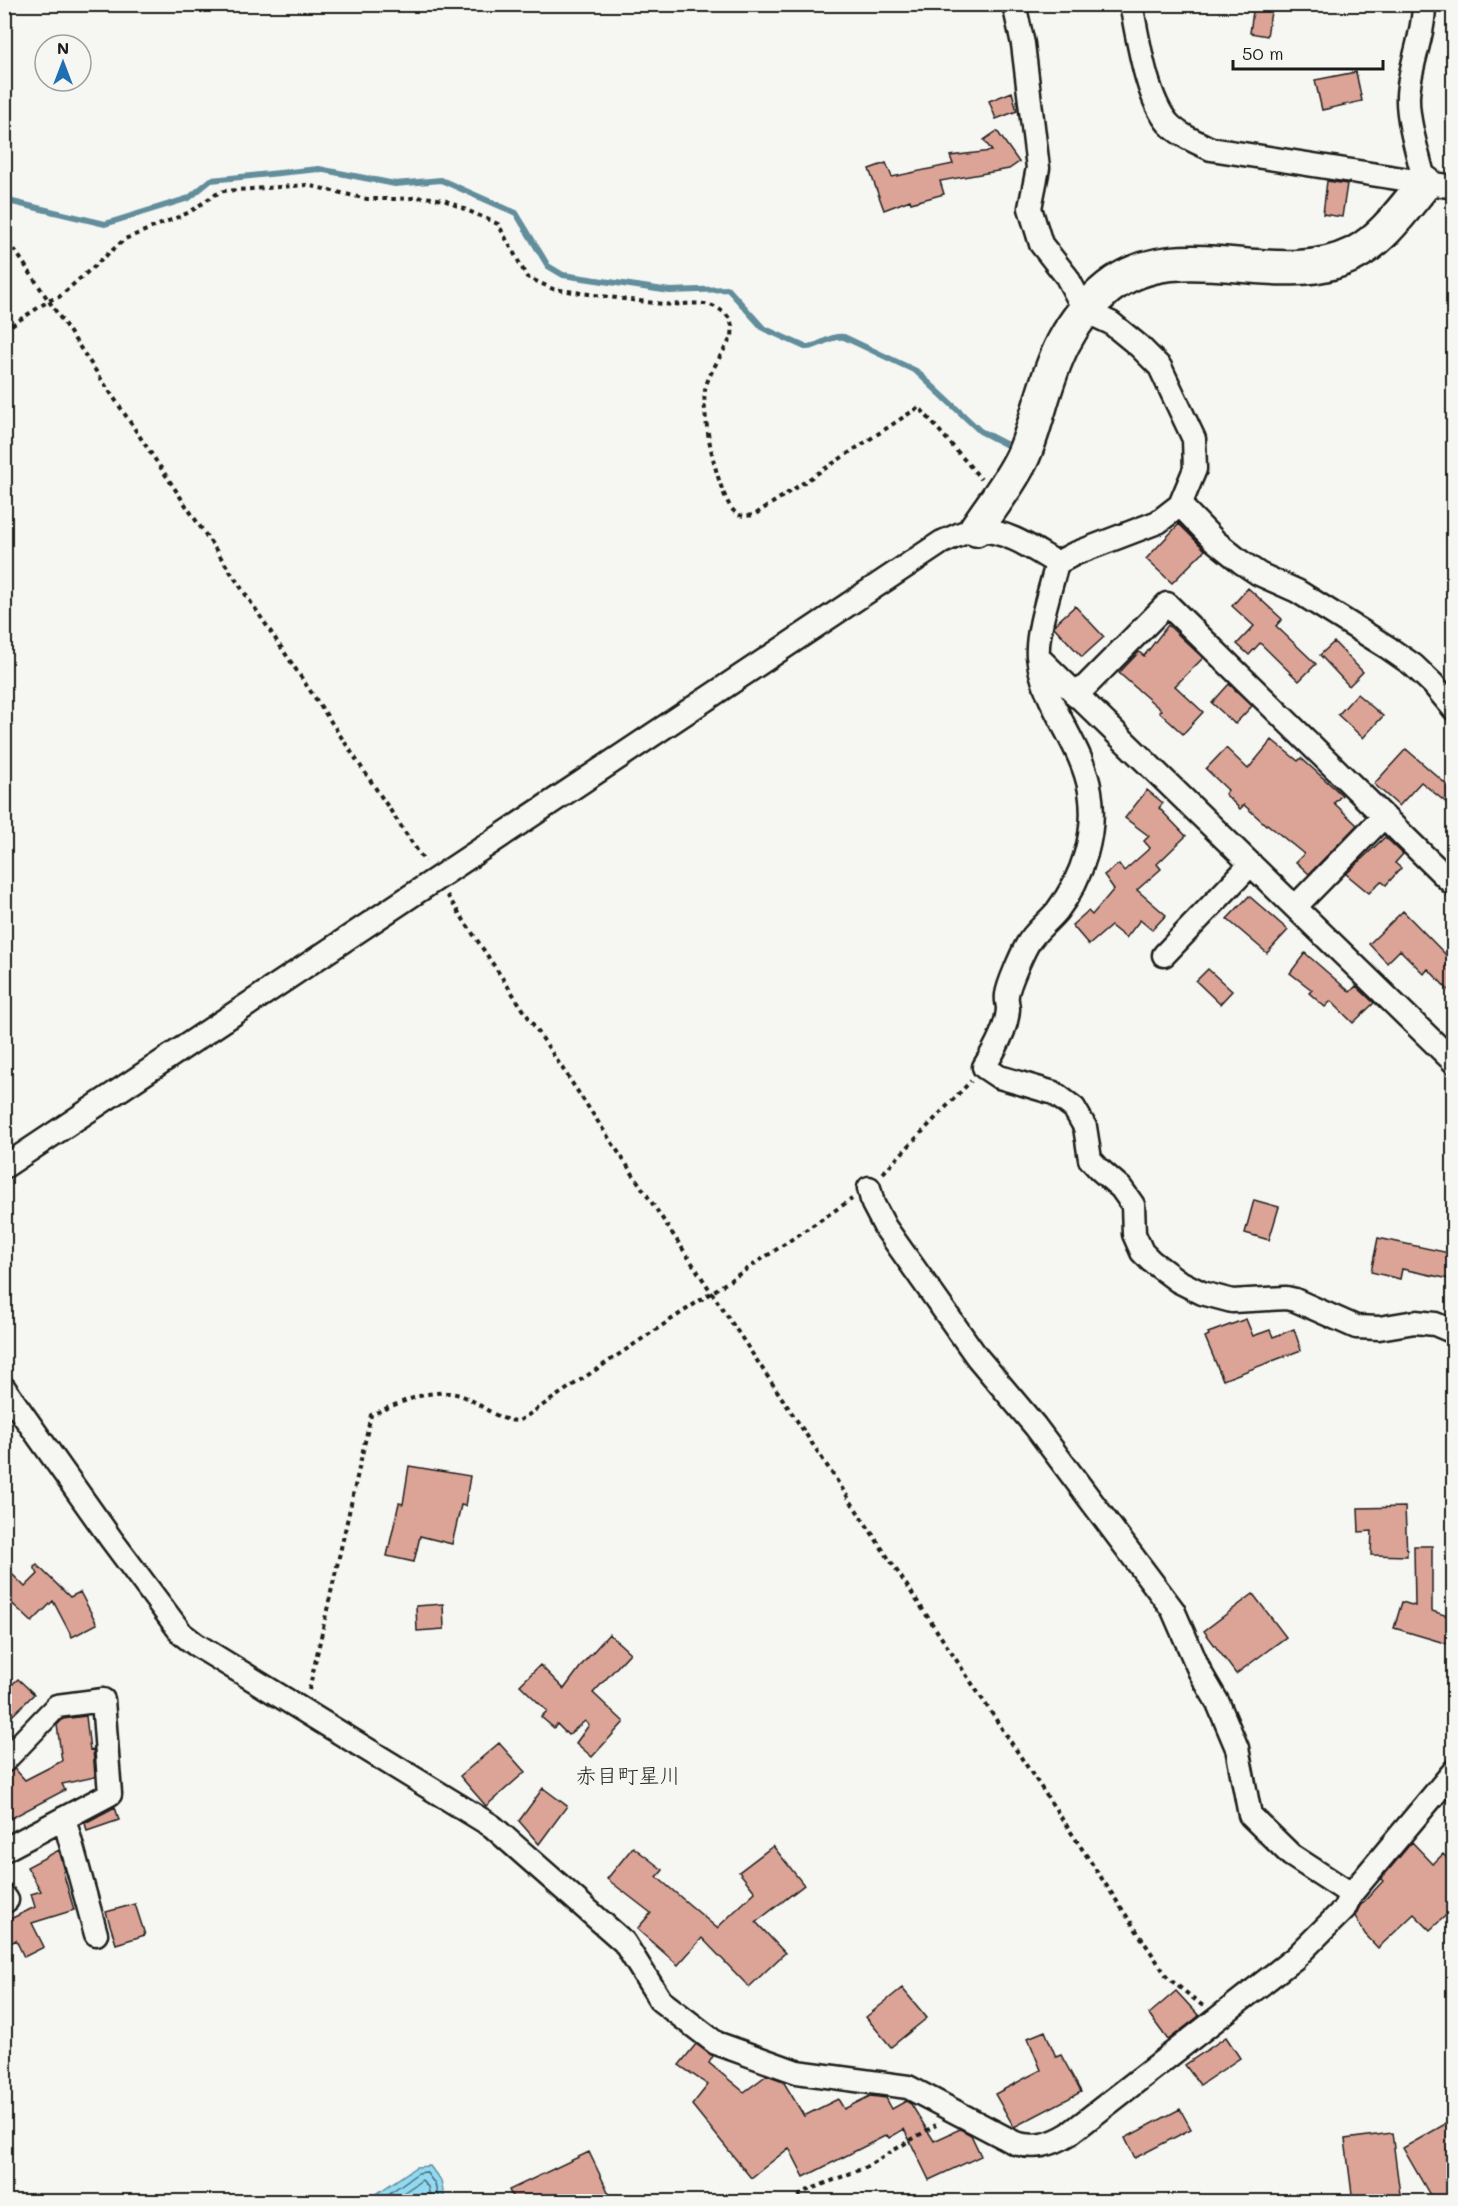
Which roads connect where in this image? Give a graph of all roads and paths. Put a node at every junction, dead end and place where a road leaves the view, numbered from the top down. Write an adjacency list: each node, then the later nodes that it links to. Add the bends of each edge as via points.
1 (1014, 4): 7 (street, via 1023,44 1038,168 1030,208 1041,244 1067,277)
2 (1131, 4): 4 (street, via 1156,103 1176,131 1211,148)
3 (1424, 4): 4 (street, via 1408,109)
4 (1439, 185): 7 (street, via 1378,238 1332,263 1272,269 1203,262 1148,267 1108,288)
5 (4, 234): 6 (path)
6 (50, 300): 8 (path); 9 (path, via 59,297 125,238 190,212 224,191 307,185 367,199 435,197 498,224 527,277 544,286 667,304 703,304 713,306 730,319 732,336 705,390 709,447 735,513 754,515 919,407); 18 (path)
7 (1085, 310): 9 (street, via 1065,337 1053,365 1023,457); 10 (street, via 1111,324 1160,367 1186,418 1194,439 1195,469)
8 (4, 330)
9 (996, 498): 11 (street)
10 (1180, 505): 12 (street, via 1158,522); 15 (street, via 1241,562 1297,591 1413,665)
11 (976, 529): 12 (street, via 1021,542); 18 (street, via 942,542)
12 (1057, 563): 13 (street)
13 (1038, 657): 14 (street); 23 (street, via 1056,710 1085,770 1092,826 1081,868 1069,892 1028,943 1007,995 1008,1010 1001,1034)
14 (1076, 696): 16 (street, via 1167,604); 17 (street)
15 (1454, 709)
16 (1383, 817): 19 (street); 20 (street)
17 (1251, 864): 20 (street); 21 (street)
18 (436, 879): 24 (street); 26 (path)
19 (1454, 885)
20 (1295, 907): 22 (street)
21 (1164, 955)
22 (1454, 1062)
23 (984, 1067): 25 (path); 27 (street, via 999,1077 1054,1094 1074,1108 1085,1127 1090,1159 1133,1205 1134,1234 1143,1252 1178,1281 1232,1301 1295,1300 1356,1327 1415,1322 1435,1324)
24 (4, 1167)
25 (869, 1188): 26 (path); 34 (street, via 885,1227 977,1357 1035,1426 1173,1610 1238,1748 1250,1815 1291,1855)
26 (712, 1292): 29 (path, via 519,1421 507,1421 453,1392 434,1393 371,1415); 38 (path, via 1168,1978)
27 (1454, 1332)
28 (4, 1388): 29 (street, via 182,1634)
29 (305, 1710): 39 (street, via 492,1826 624,1942 661,2001 716,2043 797,2072 908,2087)
30 (4, 1761): 32 (street, via 57,1706 103,1700 110,1794)
31 (1454, 1771): 34 (street)
32 (64, 1818): 33 (street); 37 (street)
33 (4, 1850)
34 (1351, 1894): 38 (street, via 1344,1909 1314,1941)
35 (4, 1896): 36 (street)
36 (4, 1902)
37 (96, 1934)
38 (1218, 2018): 39 (street, via 1057,2142 1026,2146)
39 (958, 2113): 40 (path, via 864,2168 806,2191)
40 (791, 2202)

